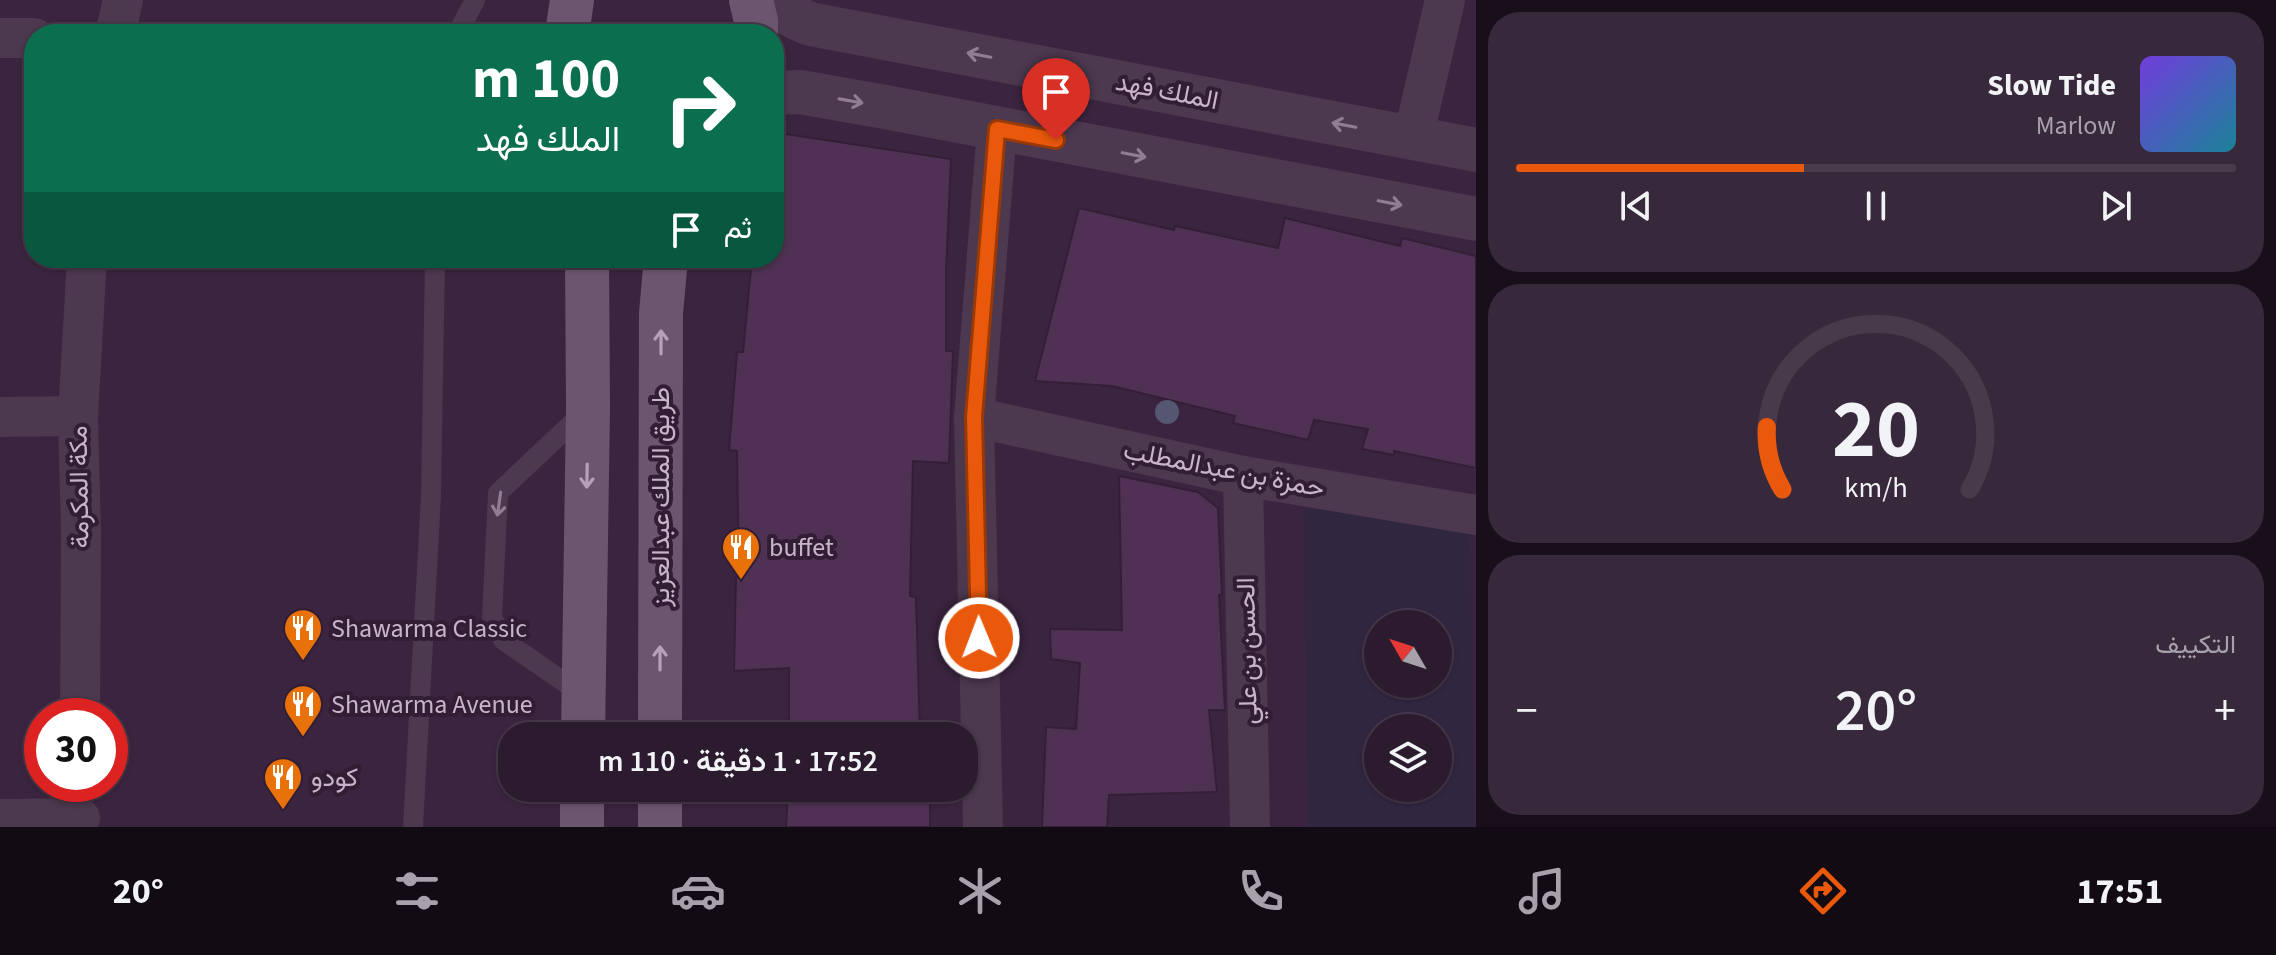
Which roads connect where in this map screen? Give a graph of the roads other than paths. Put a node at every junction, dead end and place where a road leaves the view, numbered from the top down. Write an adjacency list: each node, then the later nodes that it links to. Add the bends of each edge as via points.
1 (123, 0): 7 (street)
2 (475, 0): 8 (lane)
3 (572, 0): 9 (main road)
4 (751, 0): 10 (main road)
5 (770, 0): 15 (street, الملك فهد, one-way to 5, via 810,24)
6 (1445, 0): 15 (street)
7 (117, 24)
8 (462, 24)
9 (568, 24)
10 (756, 24)
11 (0, 38): 12 (street)
12 (24, 38)
13 (784, 93): 14 (street, one-way to 14)
14 (997, 129): 17 (street, one-way to 17); 25 (street)
15 (1413, 138): 16 (street, الملك فهد)
16 (1476, 150)
17 (1476, 219)
18 (86, 268): 23 (street, مكة المكرمة)
19 (435, 268): 35 (lane, via 431,495)
20 (587, 268): 22 (main road)
21 (665, 268): 30 (main road, طريق الملك عبدالعزيز, one-way to 21)
22 (588, 408): 29 (main road, one-way to 29); 29 (lane, one-way to 29, via 498,493 492,617 503,640)
23 (78, 416): 24 (street); 28 (street, مكة المكرمة)
24 (0, 417)
25 (974, 417): 26 (street, حمزة بن عبدالمطلب); 38 (street)
26 (1243, 476): 27 (street, حمزة بن عبدالمطلب); 39 (street, الحسن بن علي)
27 (1476, 515)
28 (80, 698)
29 (583, 716)
30 (660, 722)
31 (582, 802): 36 (main road)
32 (660, 802): 37 (main road)
33 (80, 810): 34 (street)
34 (0, 819)
35 (413, 827)
36 (582, 827)
37 (660, 827)
38 (983, 827)
39 (1250, 827)

